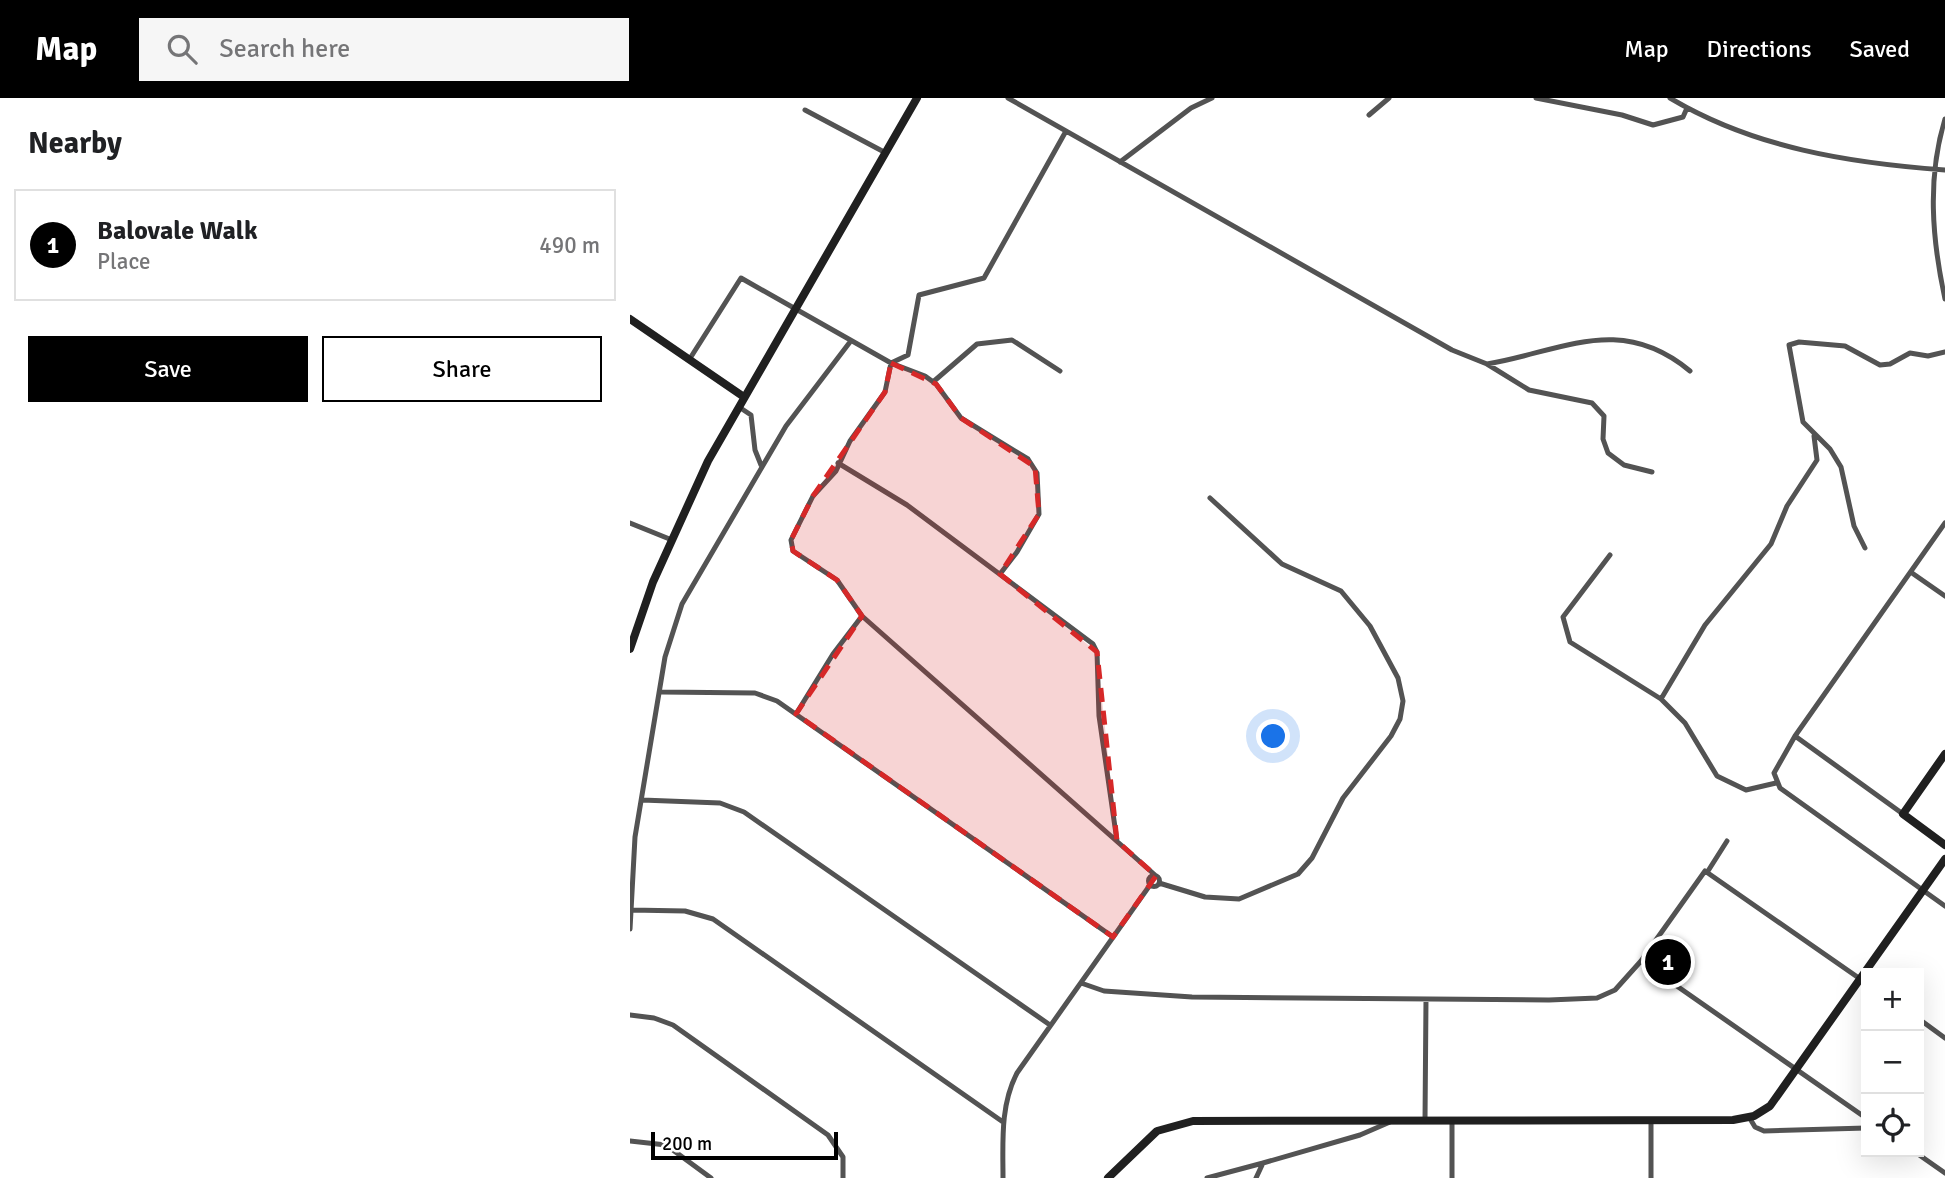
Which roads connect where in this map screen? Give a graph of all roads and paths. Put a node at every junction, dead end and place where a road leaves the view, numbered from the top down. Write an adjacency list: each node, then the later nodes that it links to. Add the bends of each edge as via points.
1 (917, 98): 12 (street)
2 (1008, 98): 11 (street)
3 (1212, 98): 13 (street, via 1191,108)
4 (1389, 98): 9 (street)
5 (1536, 98): 7 (street, via 1653,125 1683,117)
6 (1670, 98): 7 (street)
7 (1687, 108): 14 (street, via 1724,128 1767,142 1877,164)
8 (805, 110): 12 (street)
9 (1369, 115)
10 (1945, 119): 14 (street)
11 (1066, 131): 13 (street); 22 (street, via 984,278 919,295 908,355)
12 (886, 153): 17 (street)
13 (1120, 162): 23 (street, via 1452,351)
14 (1935, 169): 15 (street); 16 (street, via 1934,237)
15 (1945, 170)
16 (1945, 299)
17 (798, 308): 19 (street); 21 (street, via 741,278); 27 (street)
18 (630, 319): 21 (street)
19 (850, 342): 22 (street); 33 (street)
20 (1945, 352): 29 (street, via 1928,356 1910,353 1885,366 1845,346 1789,345 1803,422)
21 (690, 360): 27 (street)
22 (891, 363): 26 (street); 32 (street, via 885,392)
23 (1488, 364): 25 (street, via 1592,339 1614,339 1669,354); 34 (street, via 1529,390 1592,402 1604,416 1608,453 1624,465)
24 (1060, 371): 26 (street, via 1012,340 977,344)
25 (1690, 371)
26 (933, 382): 42 (street, via 961,418 1035,467 1040,514)
27 (744, 397): 28 (street)
28 (739, 407): 33 (street, via 751,415); 38 (street)
29 (1814, 433): 30 (street); 31 (street)
30 (1835, 456): 31 (street); 39 (street, via 1846,480 1854,526)
31 (1817, 460): 47 (street, via 1787,506 1771,544 1705,625)
32 (838, 463): 42 (street, via 907,505); 44 (street, via 813,496 791,546 837,580)
33 (761, 465): 46 (street, via 682,604 665,657)
34 (1652, 472)
35 (1210, 498): 61 (street, via 1282,564 1342,591 1370,626 1398,678 1403,701 1391,736 1343,799 1312,858 1298,874 1239,899 1205,897)
36 (630, 523): 38 (street)
37 (1945, 523): 41 (street)
38 (671, 541): 45 (street)
39 (1866, 548)
40 (1610, 555): 47 (street, via 1563,617 1570,642)
41 (1912, 573): 43 (street); 49 (street)
42 (1000, 574): 55 (street, via 1093,644 1097,652 1099,716)
43 (1945, 596)
44 (862, 616): 48 (street); 55 (street)
45 (630, 649)
46 (662, 692): 48 (street, via 755,693); 53 (street)
47 (1661, 699): 52 (street, via 1685,723 1717,776 1746,790)
48 (796, 714): 67 (street)
49 (1796, 736): 52 (street, via 1775,769); 54 (street)
50 (1945, 754): 51 (street)
51 (1942, 766): 54 (street)
52 (1776, 783): 63 (street)
53 (642, 800): 65 (street, via 632,860); 76 (street, via 720,803 744,812)
54 (1903, 814): 57 (street)
55 (1117, 841): 60 (street)
56 (1727, 841): 59 (street)
57 (1945, 845)
58 (1945, 859): 63 (street)
59 (1708, 871): 68 (street, via 1701,874); 70 (street)
60 (1155, 875): 61 (street); 62 (street)
61 (1159, 883): 62 (street)
62 (1150, 884): 67 (street)
63 (1924, 891): 64 (street); 69 (street)
64 (1945, 906)
65 (631, 910): 66 (street); 84 (street, via 685,911 713,919)
66 (630, 929)
67 (1113, 937): 71 (street)
68 (1641, 961): 73 (street, via 1615,990 1597,998); 78 (street)
69 (1873, 968)
70 (1861, 979)
71 (1081, 983): 73 (street, via 1104,992 1152,995); 76 (street)
72 (1861, 985): 78 (street)
73 (1426, 999): 83 (street)
74 (630, 1015): 92 (street, via 673,1025 828,1135 843,1157)
75 (1924, 1023): 77 (street)
76 (1050, 1025): 84 (street, via 1011,1084)
77 (1945, 1038)
78 (1797, 1069): 79 (street); 80 (street, via 1770,1106)
79 (1861, 1114)
80 (1749, 1117): 81 (street); 86 (street, via 1764,1131)
81 (1651, 1120): 85 (street); 98 (street)
82 (1394, 1121): 83 (street); 89 (street); 94 (street, via 1179,1122 1157,1131)
83 (1424, 1121): 85 (street)
84 (1003, 1122): 93 (street)
85 (1452, 1122): 97 (street)
86 (1861, 1128)
87 (630, 1140): 91 (street, via 666,1145)
88 (1922, 1157): 90 (street)
89 (1263, 1163): 95 (street); 96 (street)
90 (1945, 1173)
91 (711, 1178)
92 (843, 1178)
93 (1003, 1178)
94 (1108, 1178)
95 (1207, 1178)
96 (1256, 1178)
97 (1452, 1178)
98 (1651, 1178)

